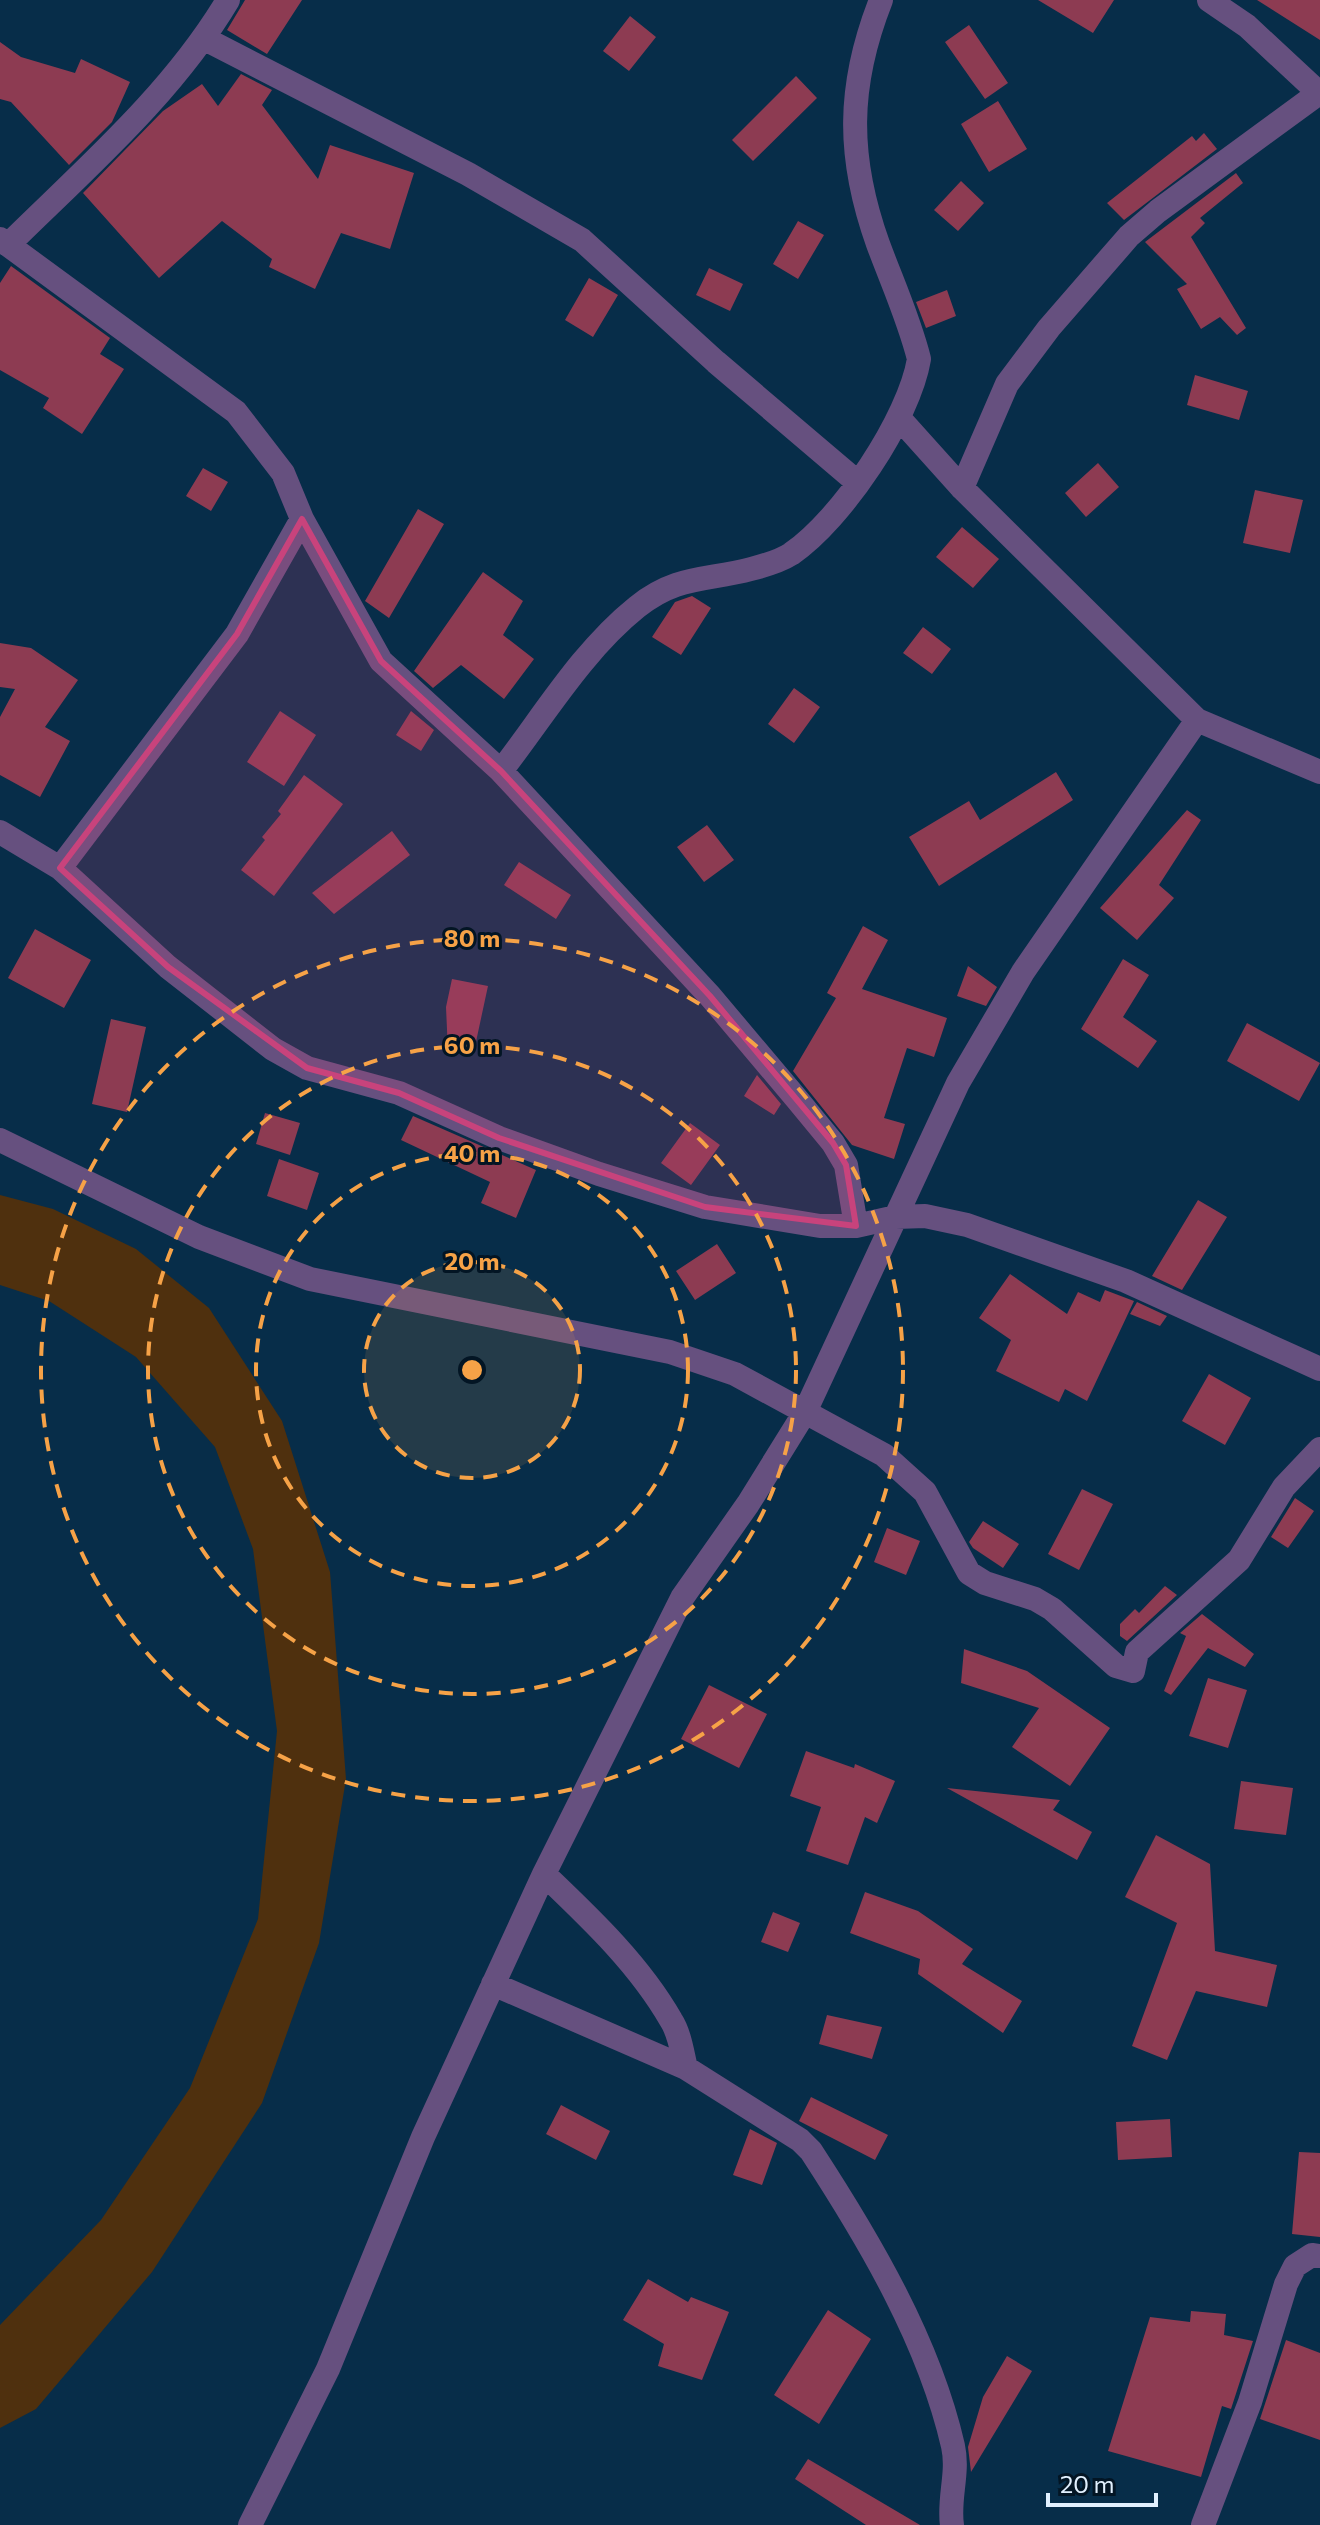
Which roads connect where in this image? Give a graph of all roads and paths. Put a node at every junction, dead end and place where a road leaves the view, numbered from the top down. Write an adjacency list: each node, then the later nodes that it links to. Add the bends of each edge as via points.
1 (228, 0): 4 (street)
2 (881, 0): 7 (street, via 853,118 860,186 919,359)
3 (1209, 0): 5 (street, via 1247,26)
4 (205, 39): 6 (street, via 173,78); 8 (street, via 468,174 582,240)
5 (1320, 93): 9 (street, via 1129,236 1007,384)
6 (4, 242): 10 (street, via 236,412 283,473)
7 (900, 419): 8 (street); 9 (street)
8 (857, 482): 12 (street, via 823,526 789,555 751,569 684,580 638,606 596,647)
9 (962, 488): 11 (street)
10 (302, 519): 12 (street, via 381,661); 15 (street, via 237,634)
11 (1197, 720): 13 (street); 17 (street, via 1023,972 958,1083)
12 (501, 771): 18 (street, via 710,996 833,1143 846,1165)
13 (1320, 772)
14 (0, 832): 15 (street)
15 (60, 868): 18 (street, via 168,967 273,1049 307,1068 399,1093 499,1138 705,1207 820,1226)
16 (0, 1140): 20 (street, via 199,1237 310,1279 670,1352 735,1374)
17 (896, 1217): 18 (street); 19 (street, via 925,1216 967,1225 1126,1281); 20 (street)
18 (856, 1226)
19 (1320, 1369)
20 (805, 1412): 21 (street, via 884,1455 925,1492 969,1573 1035,1599 1116,1666 1133,1671 1137,1652 1239,1560 1284,1487); 22 (street, via 682,1598)
21 (1320, 1449)
22 (544, 1874): 23 (street); 24 (street, via 600,1926 672,2020)
23 (493, 1984): 24 (street); 26 (street, via 423,2137 328,2369)
24 (686, 2068): 27 (street, via 800,2140 829,2180 900,2303 932,2377 954,2447)
25 (1320, 2256): 28 (street, via 1295,2266 1286,2284 1250,2402)
26 (250, 2525)
27 (952, 2525)
28 (1203, 2525)

